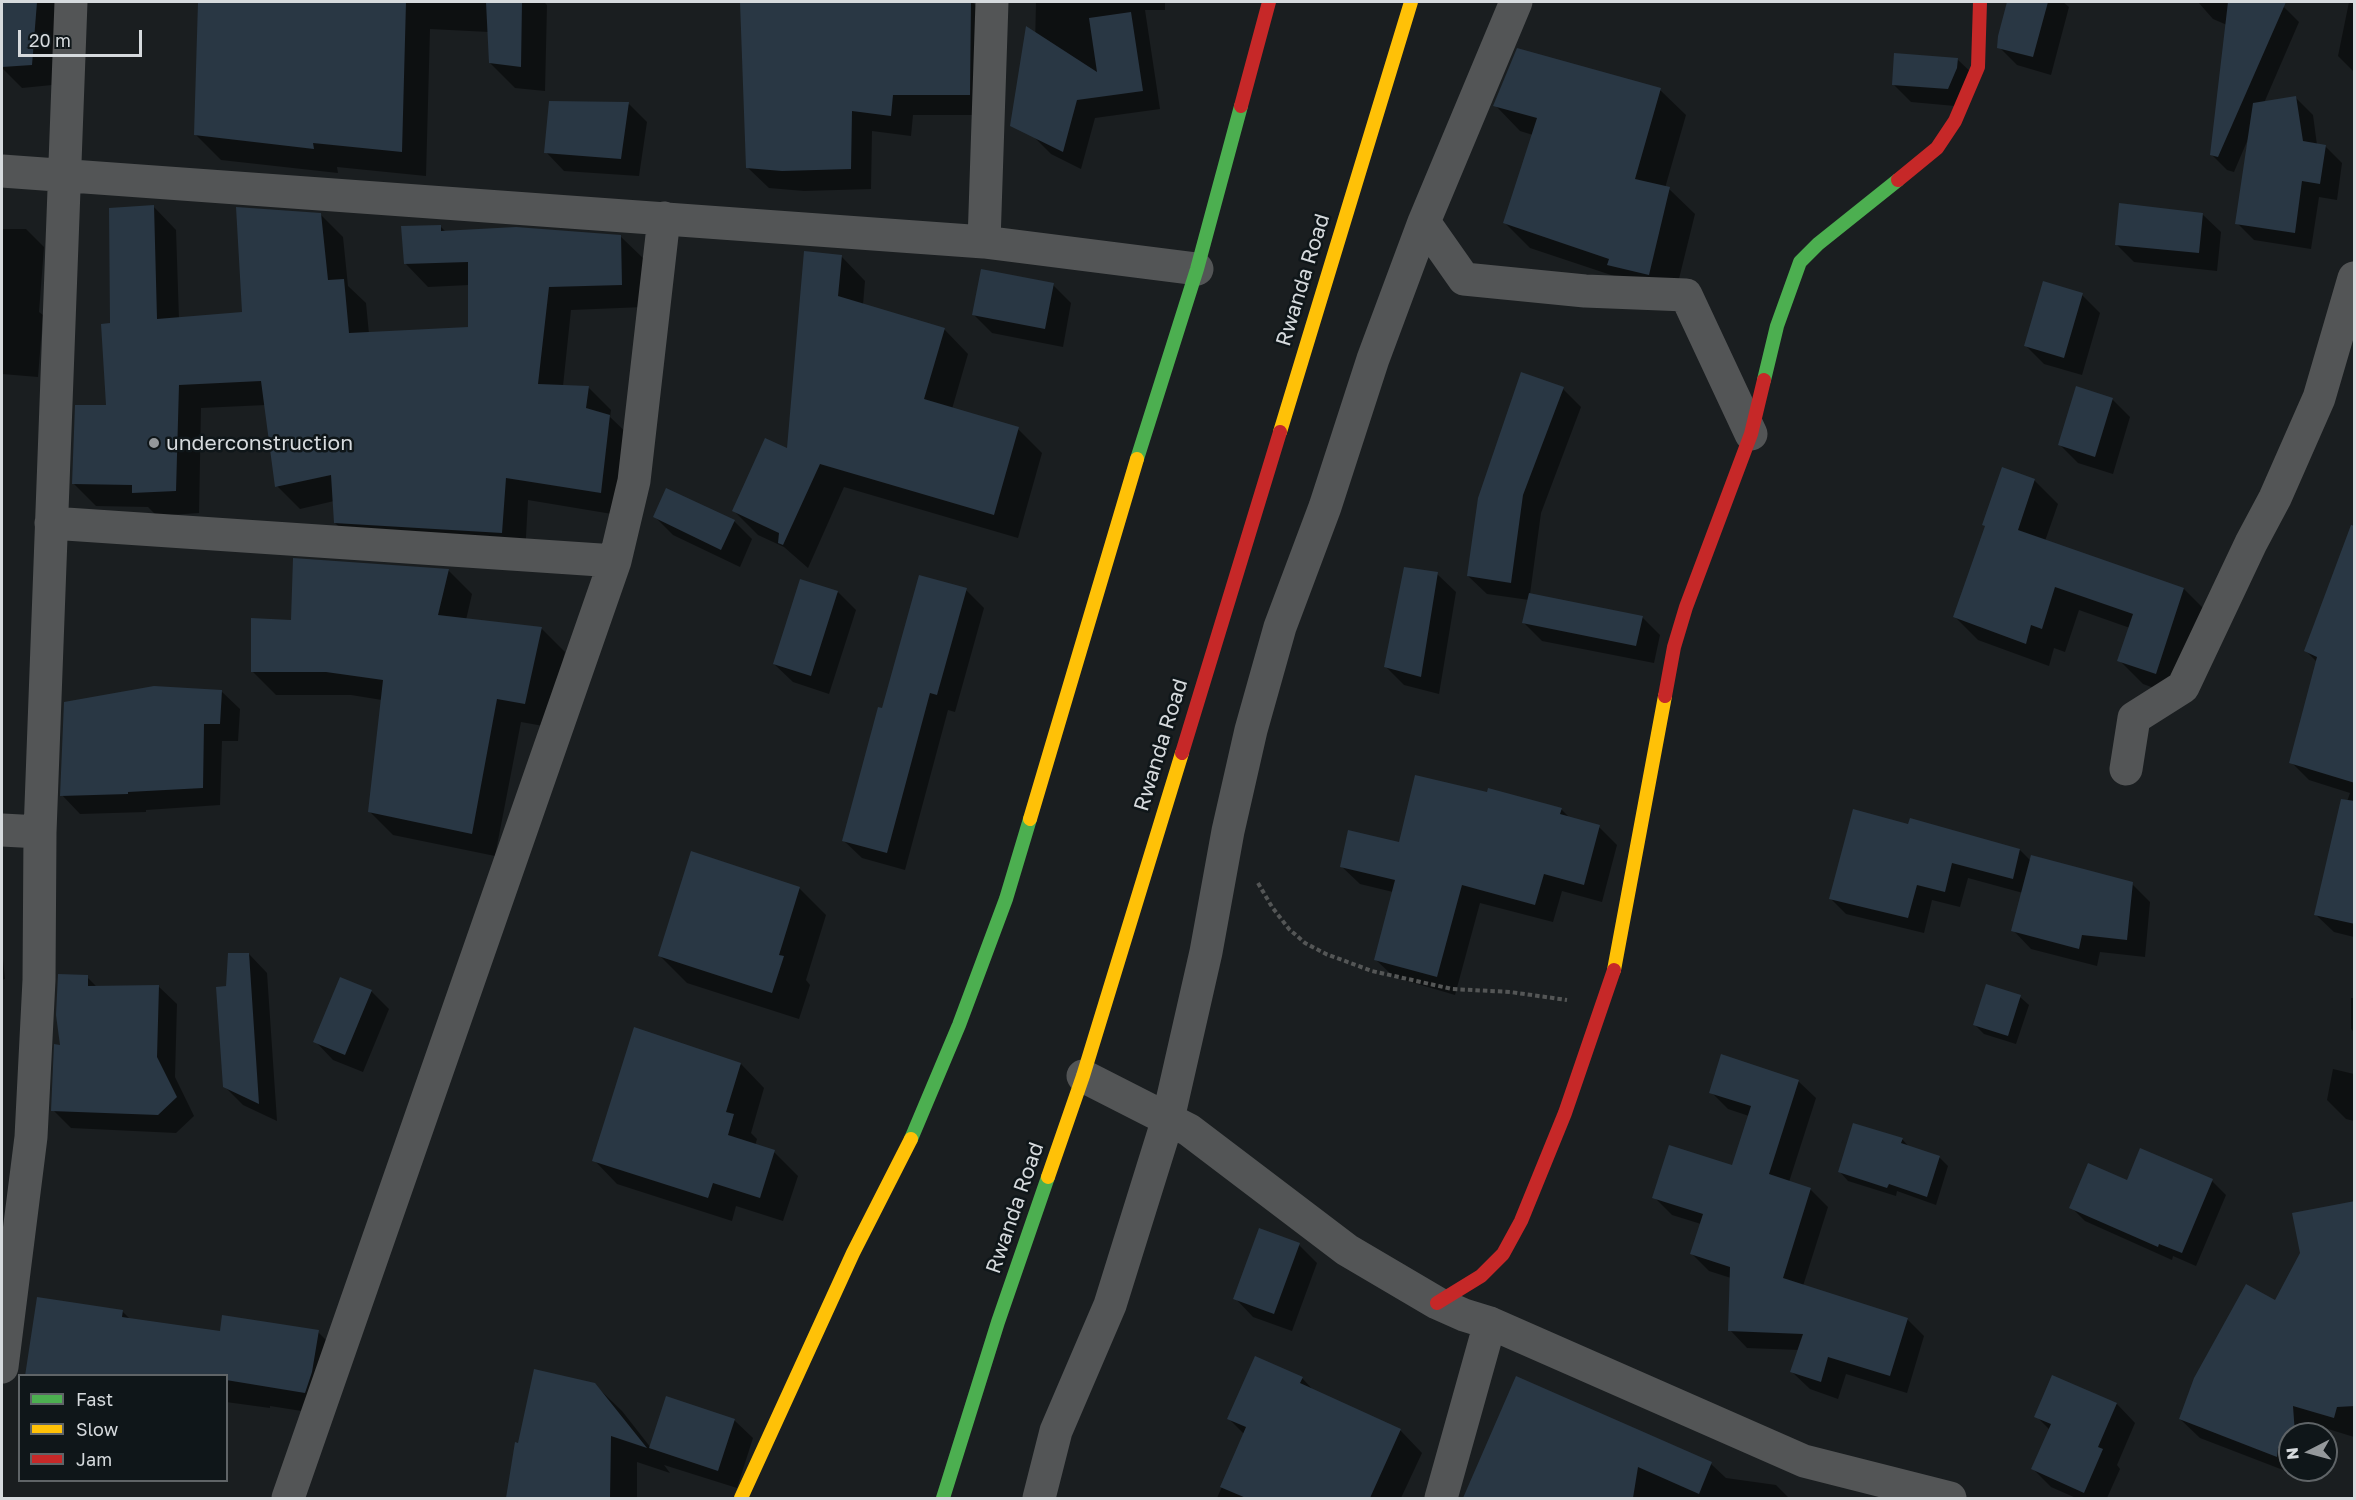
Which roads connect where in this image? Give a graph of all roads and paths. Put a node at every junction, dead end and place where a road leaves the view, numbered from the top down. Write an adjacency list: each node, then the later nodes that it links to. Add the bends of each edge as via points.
1 (71, 2): 8 (street)
2 (992, 2): 11 (street)
3 (1269, 2): 12 (main road)
4 (1411, 2): 22 (main road, Rwanda Road)
5 (1516, 2): 10 (street)
6 (1980, 2): 14 (main road, via 1978,68 1959,113 1937,148 1800,262 1777,326)
7 (2, 171): 8 (street)
8 (65, 175): 9 (street); 15 (street)
9 (664, 218): 11 (street); 16 (street, via 634,481)
10 (1424, 222): 14 (street, via 1464,279 1586,291 1686,295); 19 (street, via 1280,627)
11 (984, 242): 12 (street)
12 (1197, 269): 28 (main road, via 1006,899 906,1150 849,1263)
13 (2355, 278): 17 (street, via 2319,398 2275,498 2183,687 2134,718)
14 (1751, 434): 21 (main road, via 1674,647 1614,971)
15 (51, 524): 16 (street); 20 (street)
16 (615, 561): 27 (street)
17 (2126, 769)
18 (2, 830): 20 (street)
19 (1228, 831): 21 (path, via 1289,929 1326,954 1372,971 1452,989 1539,995); 23 (street, via 1206,952)
20 (40, 832): 26 (street, via 39,980 31,1137)
21 (1603, 1007): 24 (main road, via 1565,1113 1521,1221 1503,1254 1481,1276)
22 (1083, 1076): 23 (street); 29 (main road, Rwanda Road, via 998,1322)
23 (1168, 1119): 24 (street, via 1189,1130 1347,1250); 30 (street, via 1110,1305 1056,1431)
24 (1437, 1303): 25 (street)
25 (1490, 1323): 31 (street); 32 (street, via 1804,1461)
26 (2, 1367)
27 (288, 1498)
28 (741, 1498)
29 (943, 1498)
30 (1039, 1498)
31 (1441, 1498)
32 (1950, 1498)

